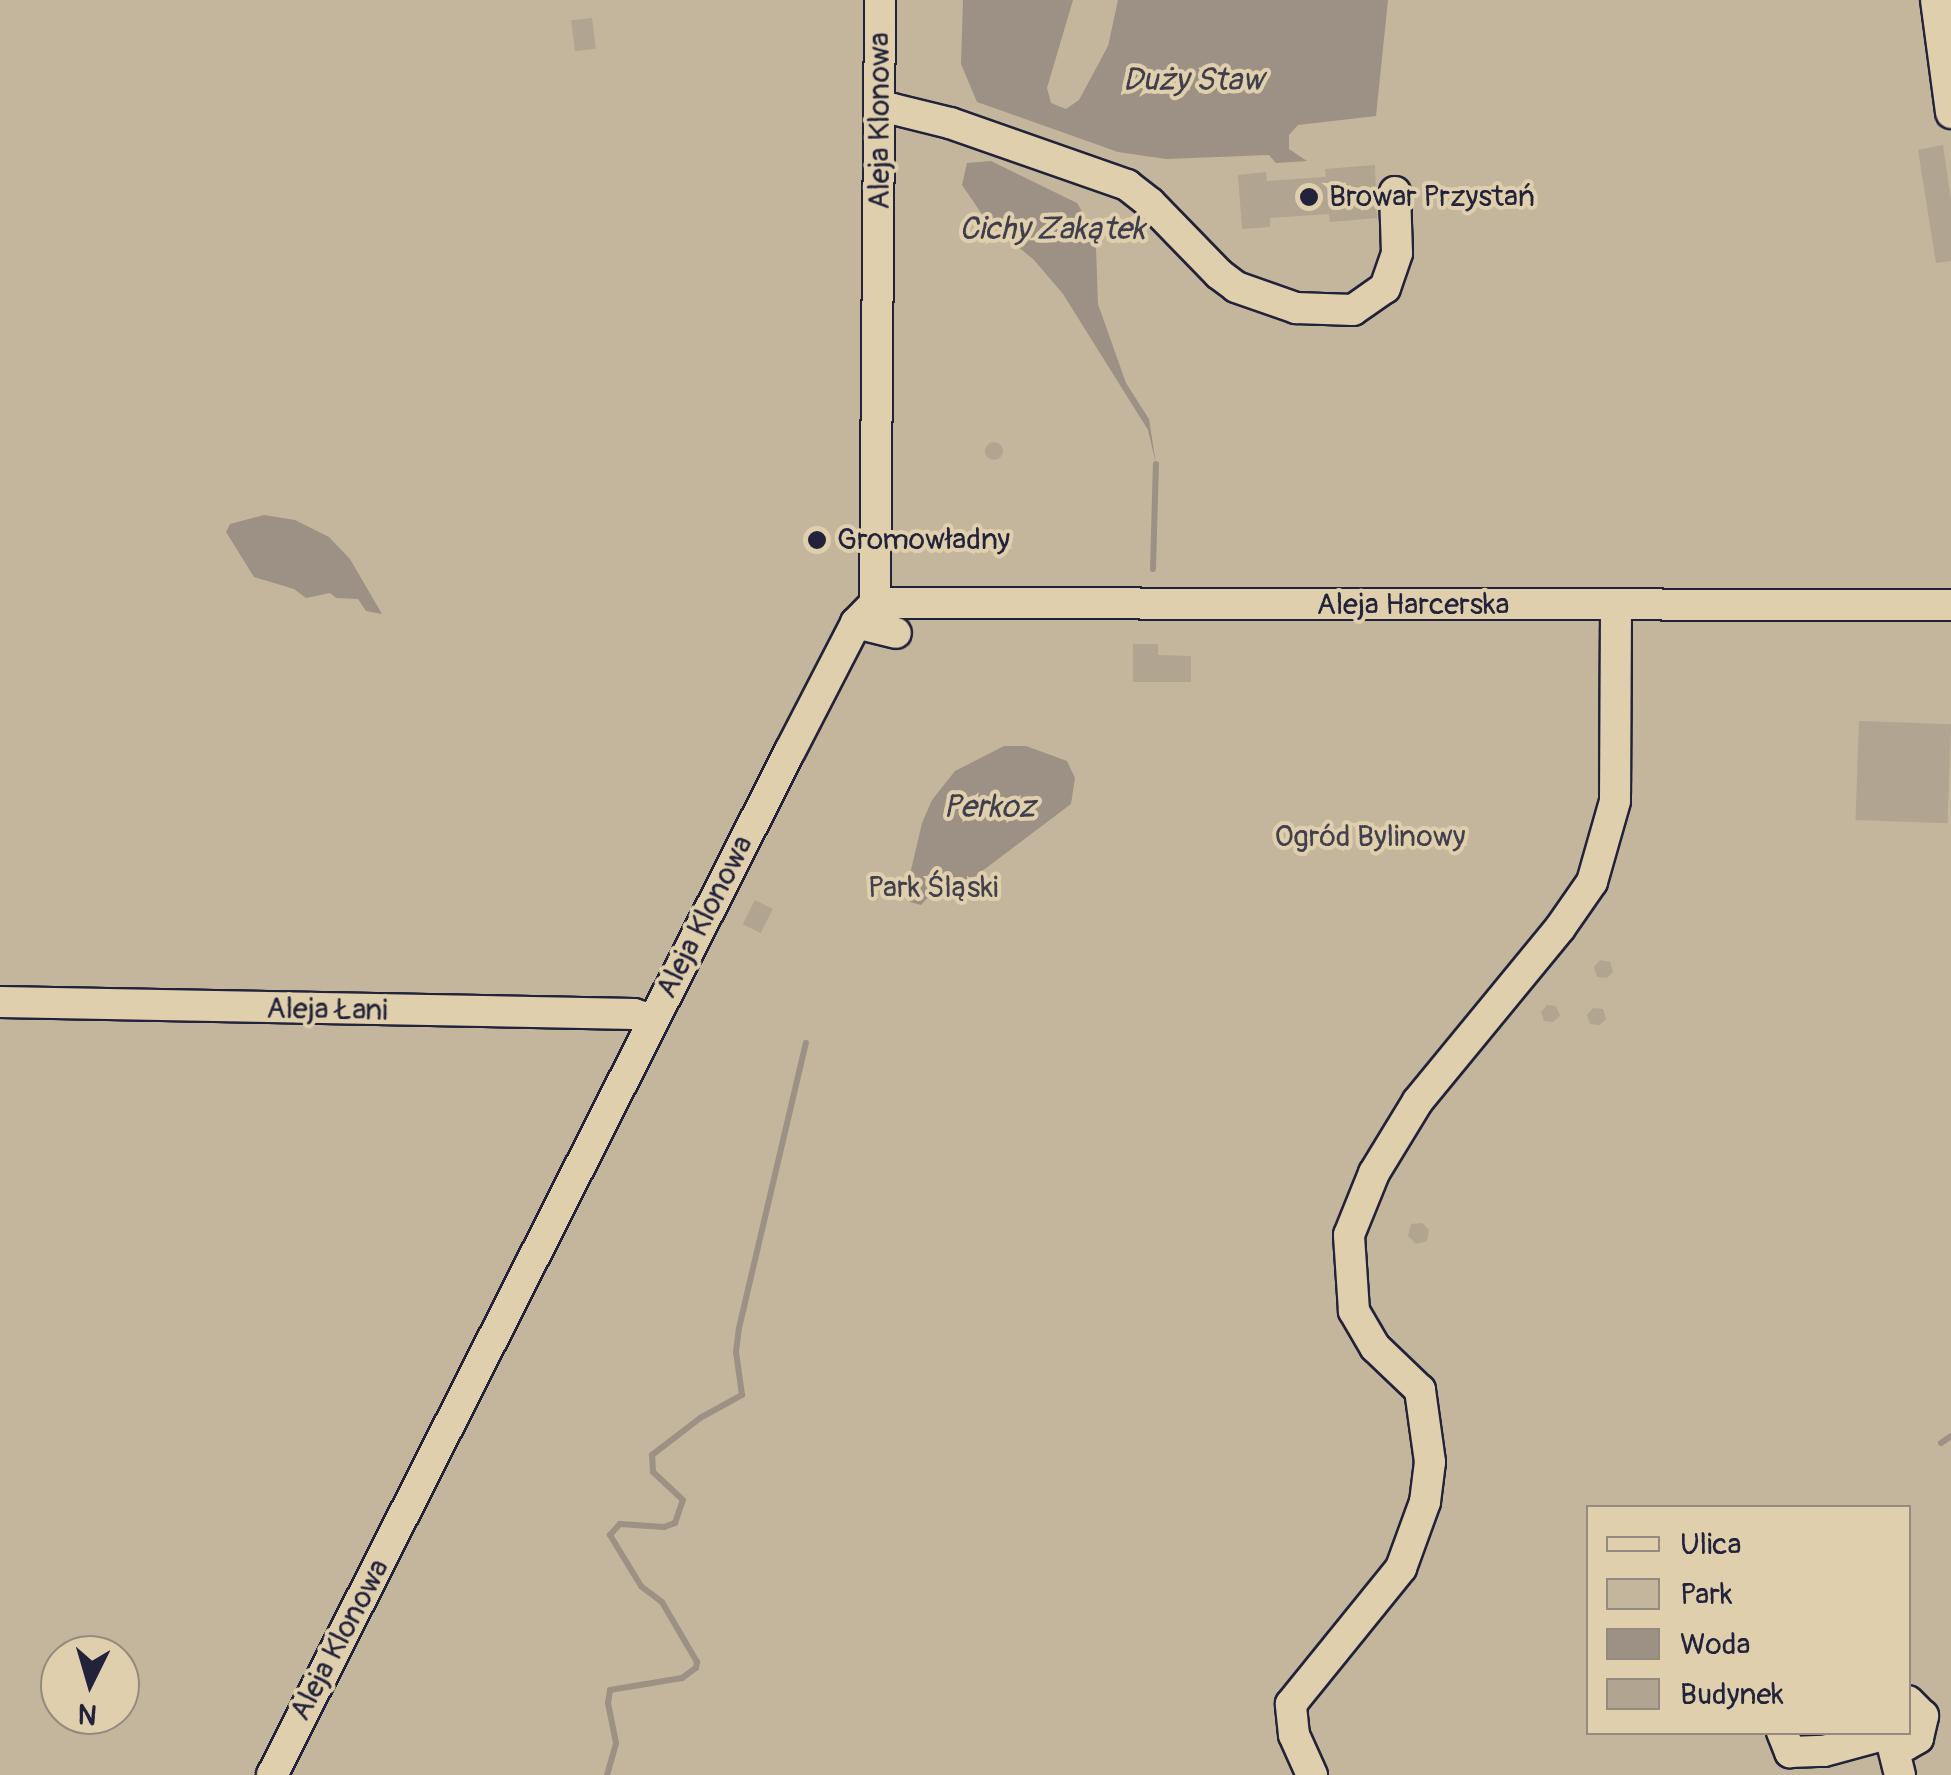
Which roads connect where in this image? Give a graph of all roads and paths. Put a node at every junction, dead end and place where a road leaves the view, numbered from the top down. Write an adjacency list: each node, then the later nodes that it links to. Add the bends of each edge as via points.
1 (880, 0): 3 (street, Aleja Klonowa)
2 (1936, 0): 4 (street)
3 (881, 110): 5 (street, via 937,119 1127,185 1236,287 1296,308 1353,310 1385,288 1397,253); 8 (street, Aleja Klonowa)
4 (1951, 113)
5 (1395, 192)
6 (1616, 605): 7 (street, Aleja Harcerska); 8 (street, Aleja Harcerska); 16 (street, via 1615,800 1592,882 1394,1136 1349,1235 1350,1293 1362,1330 1420,1390 1430,1462 1425,1502 1401,1568 1291,1704 1294,1734)
7 (1951, 605)
8 (866, 613): 9 (street); 11 (street, Aleja Klonowa)
9 (896, 633)
10 (0, 1002): 11 (street, Aleja Łani, via 634,1014)
11 (653, 1020): 15 (street, Aleja Klonowa)
12 (1911, 1705): 14 (street, via 1923,1716 1922,1733 1906,1745)
13 (1783, 1735): 14 (street, via 1790,1752 1824,1752)
14 (1886, 1737): 17 (street)
15 (272, 1775)
16 (1312, 1775)
17 (1900, 1775)

